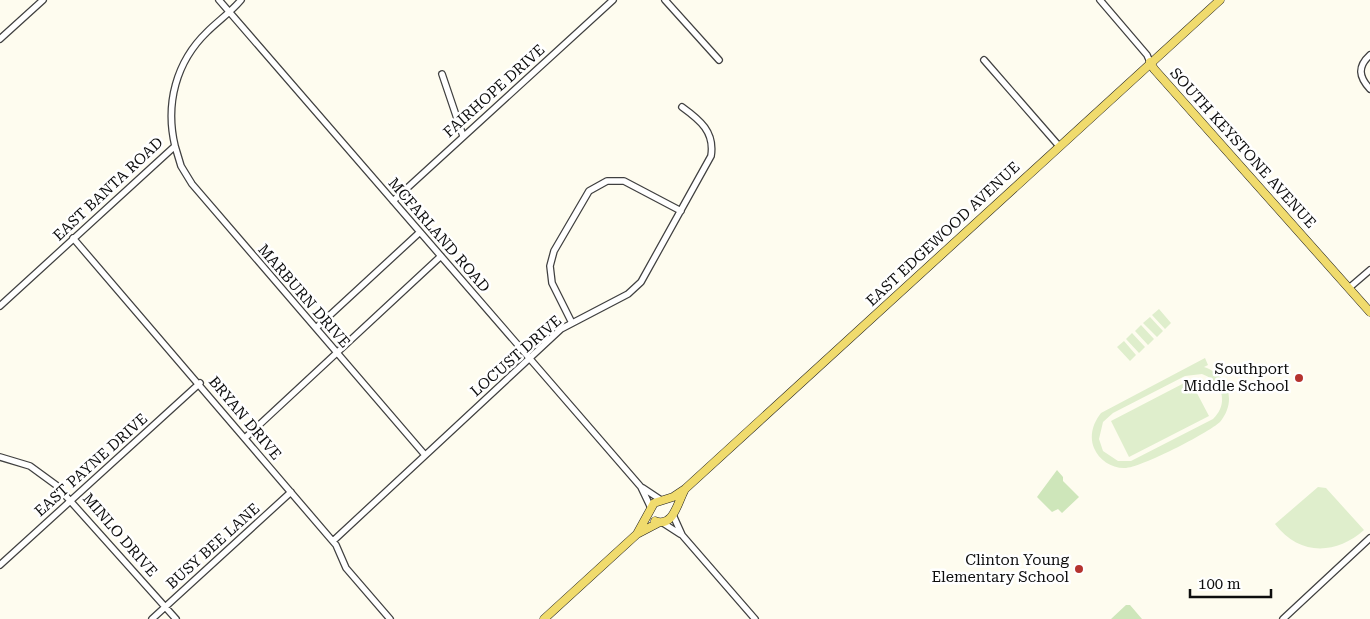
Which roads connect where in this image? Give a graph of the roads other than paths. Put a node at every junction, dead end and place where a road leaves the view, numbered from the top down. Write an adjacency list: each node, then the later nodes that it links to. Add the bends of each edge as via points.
1 (43, 0): 9 (street)
2 (219, 0): 8 (street, MCFARLAND ROAD)
3 (241, 0): 8 (street, EAST BANTA ROAD)
4 (613, 0): 17 (street, FAIRHOPE DRIVE)
5 (665, 0): 11 (street)
6 (1100, 0): 13 (street, SOUTH KEYSTONE AVENUE)
7 (1220, 0): 13 (main road, EAST EDGEWOOD AVENUE)
8 (229, 12): 18 (street, EAST BANTA ROAD, via 198,42 180,72 171,108); 20 (street, MCFARLAND ROAD)
9 (0, 39)
10 (1370, 55): 15 (street, via 1360,72)
11 (719, 60)
12 (984, 60): 19 (street)
13 (1150, 62): 19 (main road, EAST EDGEWOOD AVENUE); 26 (main road, SOUTH KEYSTONE AVENUE)
14 (442, 74): 17 (street)
15 (1370, 89)
16 (682, 107): 21 (street, LOCUST DRIVE, via 705,127 712,149 707,166)
17 (463, 136): 20 (street, FAIRHOPE DRIVE)
18 (174, 146): 23 (street, EAST BANTA ROAD); 30 (street, MARBURN DRIVE, via 192,184)
19 (1058, 146): 38 (main road, EAST EDGEWOOD AVENUE)
20 (393, 201): 22 (street, MCFARLAND ROAD)
21 (681, 211): 29 (street, LOCUST DRIVE, via 635,288); 29 (street, via 624,181 606,181 589,191 554,251 550,266 552,283)
22 (420, 232): 24 (street, MCFARLAND ROAD); 30 (street)
23 (74, 238): 27 (street, EAST BANTA ROAD); 33 (street, BRYAN DRIVE)
24 (441, 256): 31 (street); 32 (street, MCFARLAND ROAD)
25 (1370, 270): 26 (street)
26 (1349, 288): 28 (main road, SOUTH KEYSTONE AVENUE)
27 (0, 306)
28 (1370, 312)
29 (572, 323): 32 (street, LOCUST DRIVE)
30 (316, 328): 31 (street, MARBURN DRIVE)
31 (338, 353): 34 (street); 35 (street, MARBURN DRIVE)
32 (530, 359): 35 (street, LOCUST DRIVE); 37 (street, MCFARLAND ROAD)
33 (200, 383): 34 (street, BRYAN DRIVE); 40 (street, EAST PAYNE DRIVE)
34 (245, 438): 39 (street, BRYAN DRIVE)
35 (426, 455): 48 (street, LOCUST DRIVE)
36 (0, 457): 40 (street, MINLO DRIVE, via 36,470)
37 (641, 487): 41 (street, MCFARLAND ROAD); 42 (street, MCFARLAND ROAD)
38 (685, 489): 41 (main road, EAST EDGEWOOD AVENUE); 43 (main road, EAST EDGEWOOD AVENUE)
39 (291, 492): 48 (street, BRYAN DRIVE); 50 (street, BUSY BEE LANE)
40 (72, 500): 49 (street, EAST PAYNE DRIVE); 50 (street, MINLO DRIVE)
41 (663, 500): 42 (main road, EAST EDGEWOOD AVENUE, via 654,503); 43 (main road, via 670,503)
42 (650, 510): 44 (main road, via 652,518); 45 (main road, EAST EDGEWOOD AVENUE)
43 (673, 513): 44 (main road, EAST EDGEWOOD AVENUE, via 668,522); 46 (street)
44 (660, 523): 45 (main road, EAST EDGEWOOD AVENUE); 46 (street)
45 (637, 534): 54 (main road, EAST EDGEWOOD AVENUE)
46 (682, 535): 55 (street)
47 (1370, 538): 56 (street)
48 (333, 541): 53 (street, BRYAN DRIVE, via 346,568)
49 (0, 565)
50 (165, 606): 51 (street, BUSY BEE LANE); 52 (street, MINLO DRIVE)
51 (152, 619)
52 (176, 619)
53 (390, 619)
54 (544, 619)
55 (755, 619)
56 (1283, 619)

